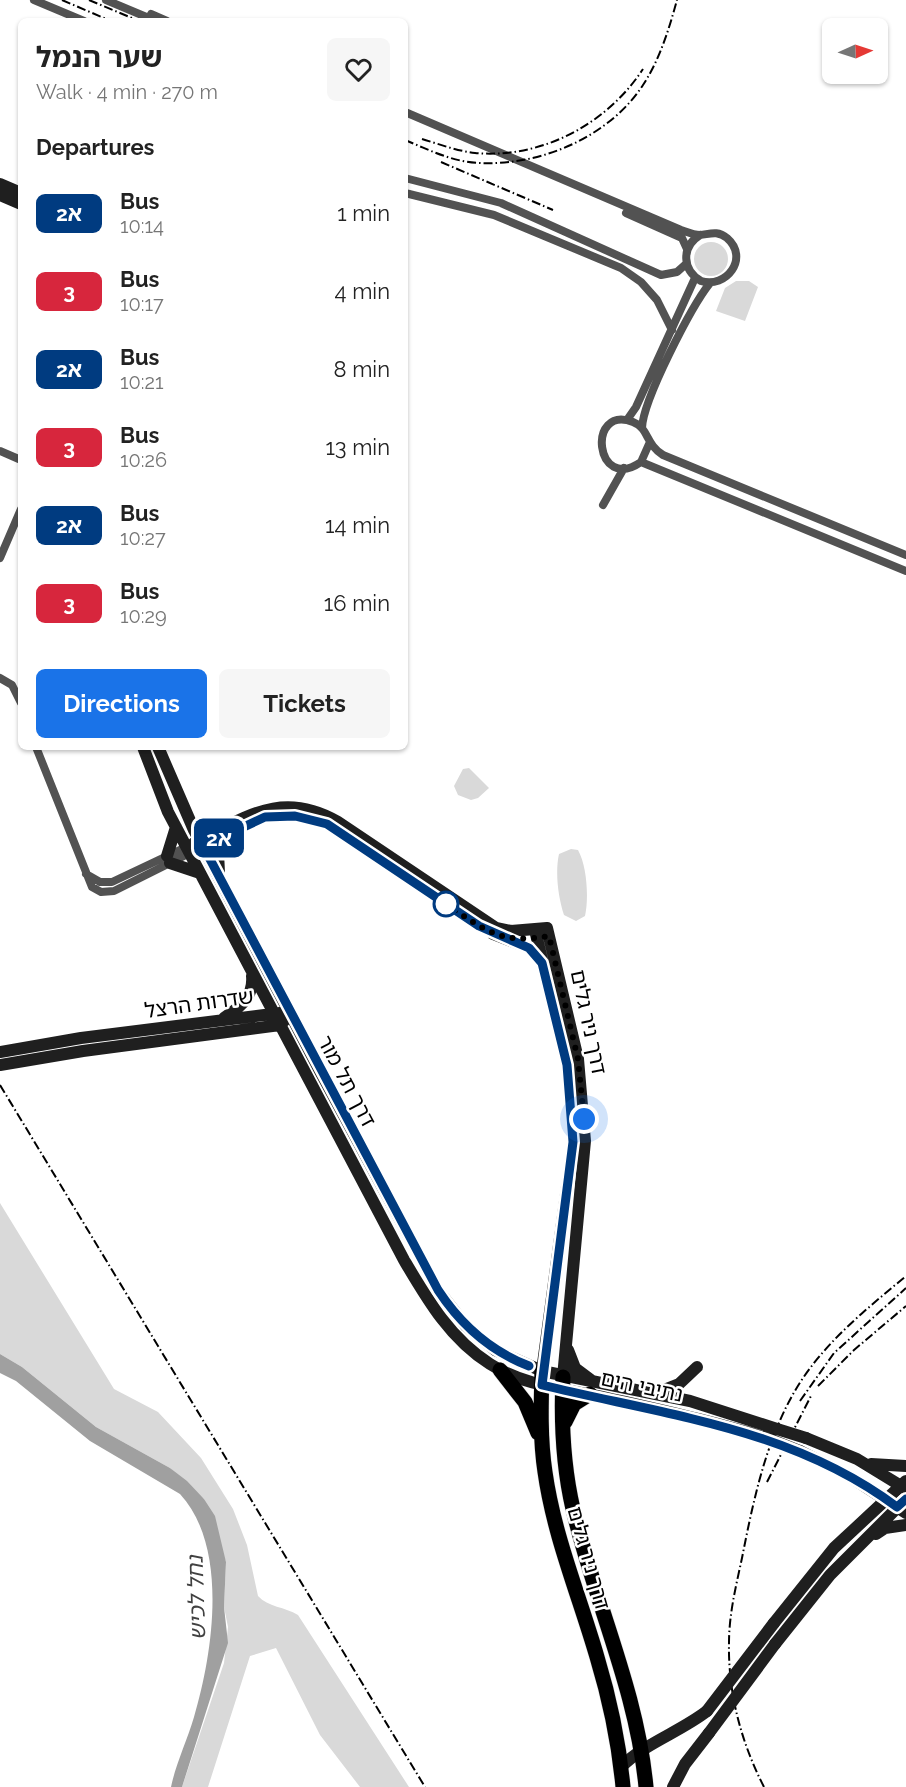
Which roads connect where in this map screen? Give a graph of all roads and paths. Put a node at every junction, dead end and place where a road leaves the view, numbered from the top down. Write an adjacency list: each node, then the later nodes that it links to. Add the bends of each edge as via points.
1 (34, 0): 4 (street)
2 (106, 0): 5 (street)
3 (118, 0): 6 (street)
4 (77, 18)
5 (149, 18)
6 (160, 18)
7 (408, 113): 15 (street)
8 (408, 119): 16 (street, via 682,238)
9 (408, 179): 17 (street, via 501,202 661,275 677,272)
10 (0, 184): 11 (street)
11 (18, 192)
12 (408, 194): 20 (street, via 494,215 621,268 657,300)
13 (0, 195): 14 (street)
14 (18, 203)
15 (700, 235): 16 (street); 19 (street, via 712,232 724,236 735,253 735,266 730,273)
16 (687, 249): 17 (street)
17 (686, 264): 18 (street)
18 (695, 278): 19 (street); 20 (street)
19 (710, 283): 22 (street, via 695,304 647,404)
20 (672, 330): 21 (street)
21 (627, 420): 22 (street); 27 (street, via 612,423 600,440 606,460)
22 (642, 428): 23 (street)
23 (649, 444): 26 (street); 30 (street, via 668,458)
24 (0, 451): 25 (street)
25 (18, 459)
26 (641, 462): 27 (street); 32 (street)
27 (624, 468): 28 (street)
28 (603, 505)
29 (18, 516): 31 (street)
30 (906, 555)
31 (0, 558)
32 (906, 571)
33 (0, 678): 34 (street, via 12,685)
34 (18, 698)
35 (37, 750): 43 (street, via 86,874 100,882 111,882)
36 (144, 750): 39 (street, דרך תל מור)
37 (159, 750): 38 (street, דרך תל מור)
38 (187, 814): 40 (street, via 201,825); 41 (street, דרך תל מור)
39 (176, 827): 42 (street, דרך תל מור); 43 (street)
40 (227, 830): 41 (street); 45 (street, via 218,852); 46 (street, via 248,814 270,808 319,812 496,928); 47 (street, via 274,816 295,816 327,824 479,926)
41 (201, 843): 42 (street); 45 (street, דרך תל מור)
42 (188, 850): 43 (street); 44 (street, דרך תל מור)
43 (168, 860): 44 (street)
44 (200, 873): 49 (street, דרך תל מור)
45 (219, 878): 51 (street, דרך תל מור)
46 (542, 933): 47 (street); 48 (street, דרך ניר גלים); 56 (street, דרך ניר גלים, via 578,1059 584,1097 585,1141)
47 (509, 940): 48 (street, via 529,948)
48 (542, 963): 57 (street, דרך ניר גלים, via 567,1065 573,1142)
49 (250, 969): 50 (street, דרך תל מור); 52 (street, via 251,993)
50 (273, 1013): 51 (street, שדרות הרצל); 52 (street, שדרות הרצל); 53 (street, דרך תל מור)
51 (290, 1014): 53 (street, שדרות הרצל); 58 (street, דרך תל מור, via 443,1299 482,1340)
52 (222, 1019): 54 (street, שדרות הרצל)
53 (280, 1025): 55 (street, שדרות הרצל); 60 (street, דרך תל מור, via 429,1304 457,1337)
54 (0, 1052)
55 (0, 1065)
56 (566, 1343): 62 (street, דרך ניר גלים); 63 (street, via 575,1368)
57 (545, 1345): 58 (street, via 528,1358); 61 (street, דרך ניר גלים)
58 (515, 1361): 61 (street, דרך תל מור)
59 (697, 1367): 64 (street, via 679,1384)
60 (500, 1370): 61 (street, דרך תל מור); 67 (highway, via 525,1402)
61 (542, 1378): 62 (street, דרך תל מור); 67 (highway, דרך ניר גלים)
62 (563, 1384): 63 (street, נתיבי הים); 65 (highway)
63 (595, 1389): 64 (street, נתיבי הים); 65 (highway, via 567,1414); 66 (street, נתיבי הים, via 693,1418)
64 (655, 1394): 66 (street, נתיבי הים, via 716,1408)
65 (564, 1434): 75 (highway, via 573,1509 618,1650)
66 (774, 1435): 68 (street, נתיבי הים, bridge, via 806,1438); 71 (street, נתיבי הים, bridge)
67 (542, 1445): 76 (highway, דרך ניר גלים, via 558,1532 602,1672)
68 (865, 1464): 69 (street); 70 (street, נתיבי הים)
69 (906, 1466)
70 (904, 1485): 71 (street)
71 (886, 1499): 72 (street, נתיבי הים); 75 (street, bridge, via 834,1548 707,1711 687,1727)
72 (903, 1506): 74 (street)
73 (906, 1525): 74 (street, via 885,1528)
74 (860, 1544): 79 (street, bridge, via 775,1644)
75 (642, 1751): 76 (street); 78 (highway)
76 (621, 1767): 77 (highway, דרך ניר גלים)
77 (623, 1787)
78 (646, 1787)
79 (673, 1787)

